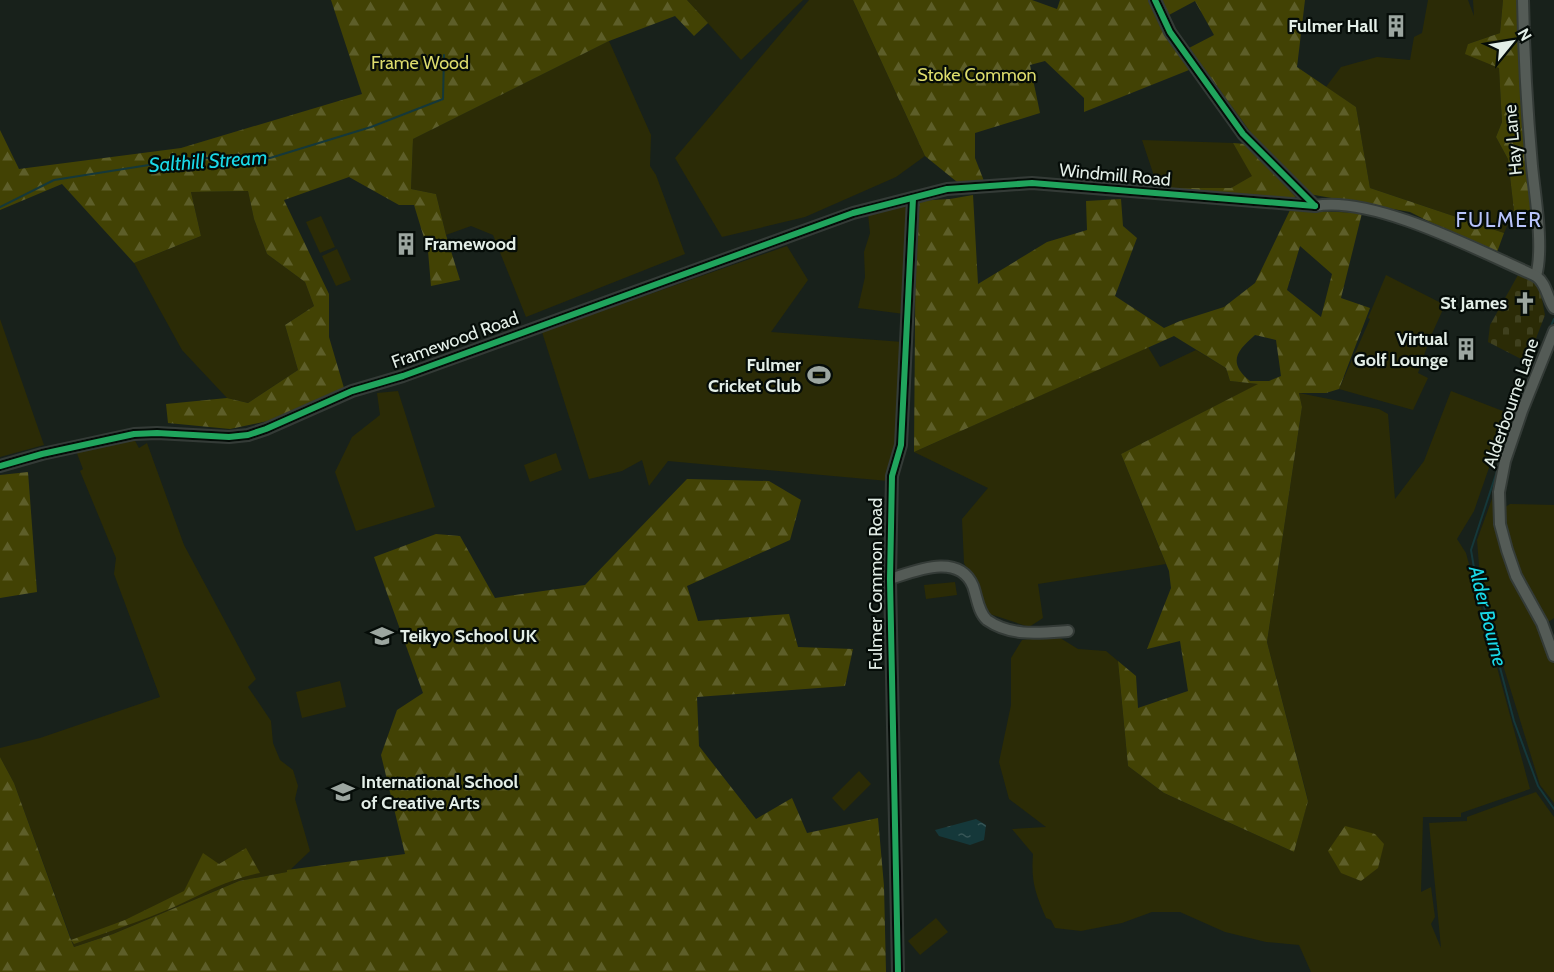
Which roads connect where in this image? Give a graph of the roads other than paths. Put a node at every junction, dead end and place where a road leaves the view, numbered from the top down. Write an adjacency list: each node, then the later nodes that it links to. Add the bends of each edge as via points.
1 (1155, 0): 4 (street, via 1170,32 1244,134)
2 (1523, 0): 5 (street, Hay Lane, via 1524,76 1538,230)
3 (913, 198): 4 (street, Windmill Road, via 947,189 1032,183); 8 (street, Framewood Road, via 853,213 352,391 248,435 134,434); 9 (street, Fulmer Common Road, via 901,445 892,476)
4 (1315, 206): 5 (street, Windmill Road, via 1361,208 1408,221)
5 (1536, 276): 6 (street, via 1542,280)
6 (1554, 308)
7 (1554, 331): 11 (street, Alderbourne Lane, via 1522,411 1499,492 1500,524 1507,550)
8 (0, 466)
9 (890, 579): 10 (street, via 918,569 948,566 966,574 986,619 1012,632); 12 (street, Fulmer Common Road)
10 (1068, 632)
11 (1554, 656)
12 (897, 972)

